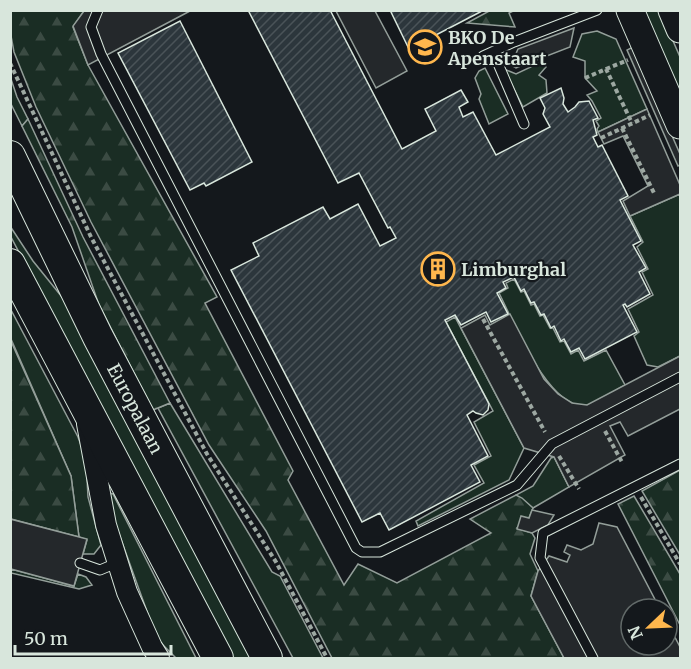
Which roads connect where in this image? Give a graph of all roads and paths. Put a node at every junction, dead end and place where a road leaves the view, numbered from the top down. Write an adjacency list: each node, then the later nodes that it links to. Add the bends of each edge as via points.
1 (98, 10): 24 (lane, via 91,27 101,54 356,548 380,552 517,485)
2 (597, 10): 6 (lane)
3 (630, 10): 12 (main road)
4 (672, 10): 5 (main road)
5 (681, 29)
6 (493, 52): 7 (lane); 14 (lane)
7 (483, 56)
8 (628, 59): 10 (path)
9 (10, 63): 35 (path, via 91,237 207,454 276,562)
10 (606, 69): 11 (path); 13 (path)
11 (585, 78)
12 (669, 118): 13 (path)
13 (632, 123): 15 (path)
14 (524, 124)
15 (622, 128): 16 (path); 18 (path)
16 (601, 138)
17 (10, 156): 34 (main road, Europalaan, via 98,337)
18 (654, 193)
19 (10, 264): 22 (main road)
20 (483, 319): 24 (path)
21 (681, 377): 23 (lane)
22 (84, 403): 29 (street, via 106,525); 33 (main road)
23 (598, 419): 24 (lane); 25 (path)
24 (552, 444): 27 (path)
25 (623, 464)
26 (681, 464): 36 (lane, via 543,533 540,558)
27 (579, 489)
28 (639, 494): 31 (path)
29 (119, 561): 30 (lane, via 100,570); 32 (street, via 127,592)
30 (80, 563)
31 (681, 564)
32 (159, 658)
33 (218, 658)
34 (267, 658)
35 (327, 658)
36 (593, 658)

